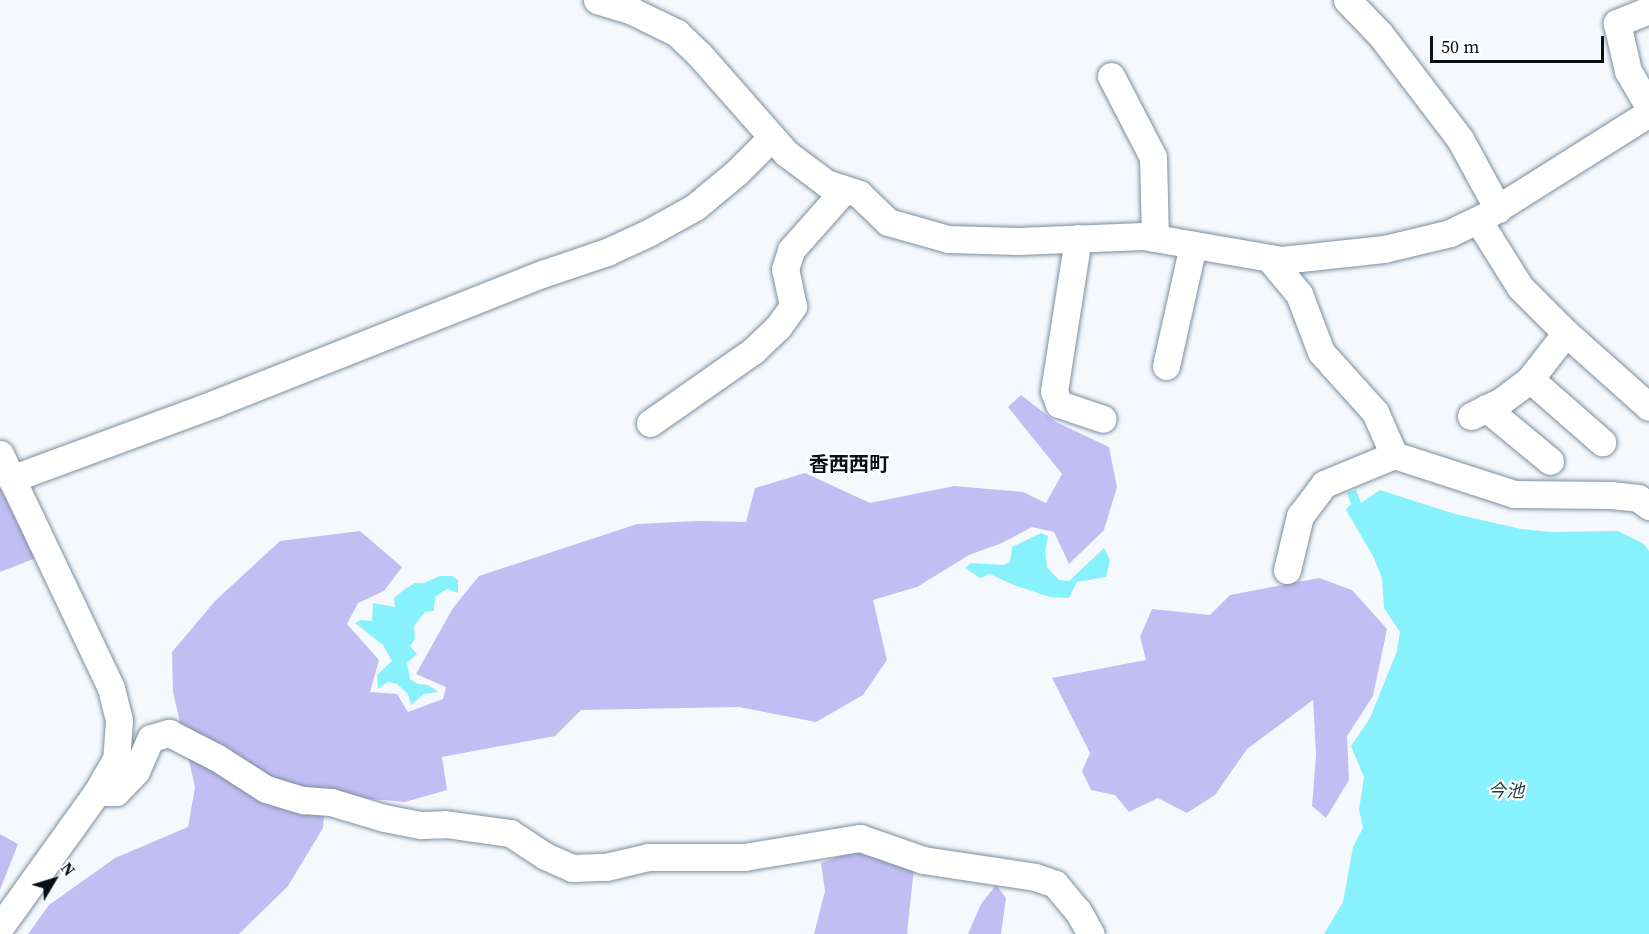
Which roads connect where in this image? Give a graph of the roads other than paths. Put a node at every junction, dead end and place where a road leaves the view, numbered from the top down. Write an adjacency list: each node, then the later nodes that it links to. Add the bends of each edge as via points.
1 (597, 0): 7 (street, via 632,11 677,33)
2 (1347, 0): 9 (street, via 1380,34 1460,139)
3 (1649, 10): 5 (street, via 1617,23 1628,70)
4 (1111, 76): 11 (street, via 1153,157)
5 (1649, 107)
6 (1649, 113): 9 (street)
7 (771, 138): 8 (street, via 826,183); 24 (street, via 694,207 607,252)
8 (845, 189): 10 (street, via 859,194 888,222 948,239); 19 (street, via 791,250 785,269 793,306 778,327 753,351)
9 (1488, 214): 13 (street, via 1450,233 1384,249 1282,260); 14 (street, via 1520,287)
10 (1078, 238): 11 (street); 18 (street, via 1054,391 1059,404)
11 (1155, 238): 12 (street)
12 (1193, 245): 13 (street); 15 (street)
13 (1269, 258): 22 (street, via 1299,294 1321,352 1375,412)
14 (1566, 333): 16 (street); 17 (street)
15 (1166, 366)
16 (1530, 379): 20 (street); 23 (street, via 1500,402 1479,412)
17 (1649, 407)
18 (1103, 419)
19 (650, 423)
20 (1602, 442)
21 (0, 454): 24 (street)
22 (1394, 455): 25 (street, via 1514,494 1611,495 1638,498); 26 (street, via 1324,484 1300,516)
23 (1550, 461)
24 (11, 479): 27 (street, via 111,688 119,720 116,759)
25 (1649, 506)
26 (1287, 570)
27 (97, 792): 28 (street); 29 (street, via 116,792 136,771 151,738 169,733 266,789 412,824 445,824 510,833 572,868 606,867 648,857 744,857 860,838 923,860 1035,877 1054,884 1078,911)
28 (0, 927)
29 (1091, 934)

